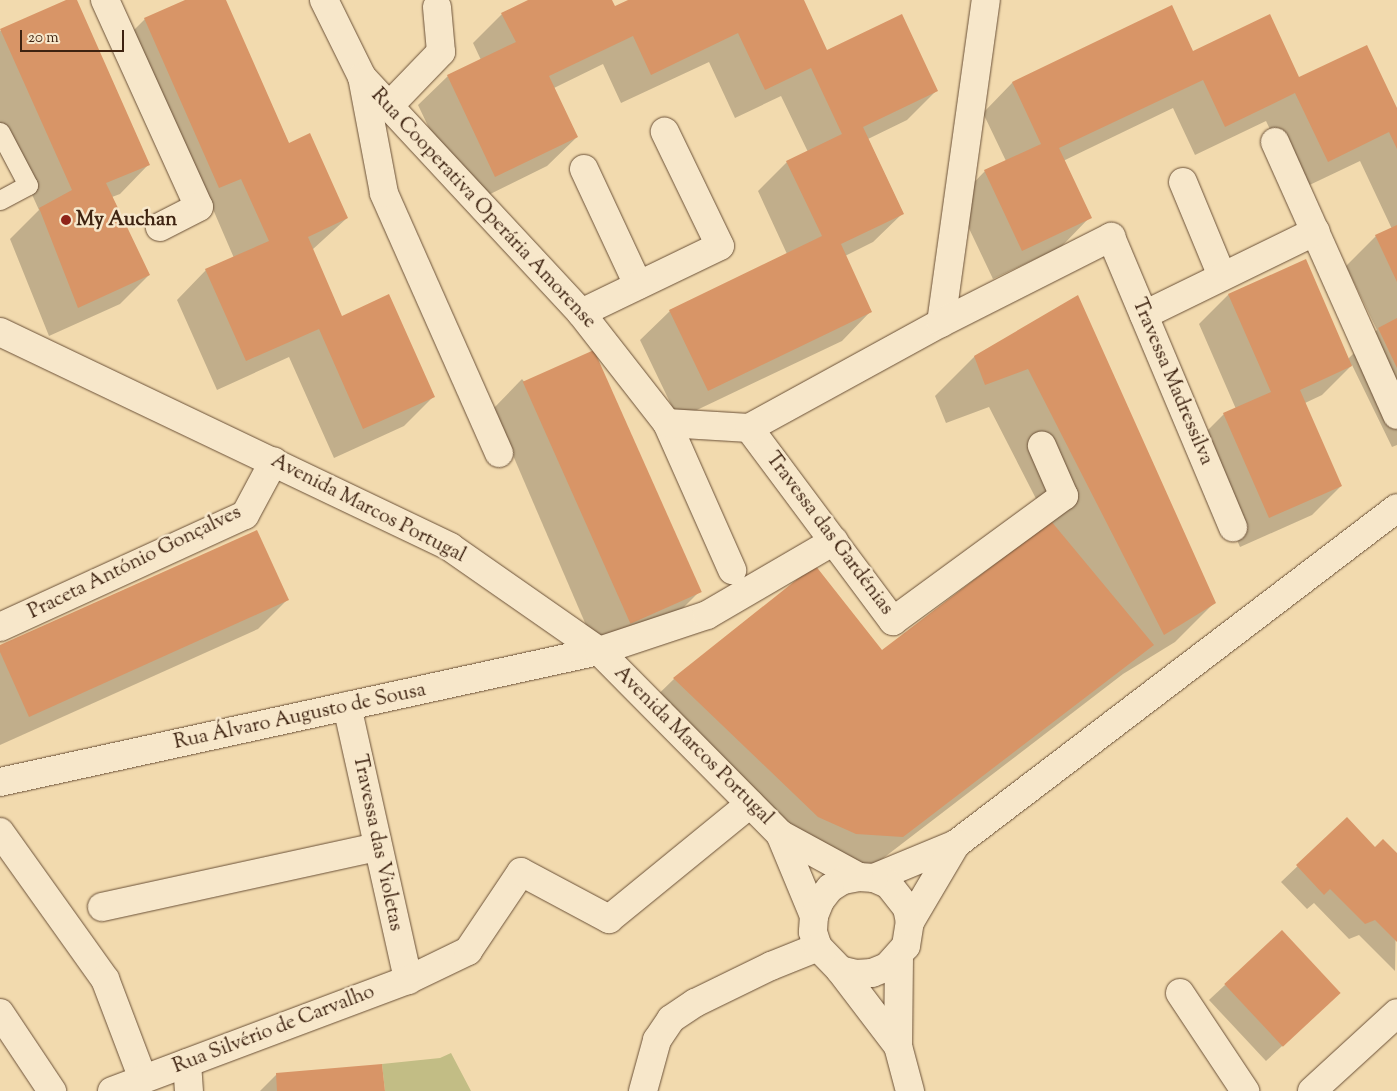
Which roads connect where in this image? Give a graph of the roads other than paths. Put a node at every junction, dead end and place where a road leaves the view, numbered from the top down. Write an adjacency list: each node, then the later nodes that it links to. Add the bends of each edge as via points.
1 (105, 0): 13 (street, via 199,207)
2 (324, 0): 5 (street)
3 (986, 0): 19 (street)
4 (437, 8): 6 (street, via 441,52)
5 (362, 77): 6 (street, Rua Cooperativa Operária Amorense); 25 (street, Rua Cooperativa Operária Amorense, via 384,193)
6 (389, 106): 17 (street, Rua Cooperativa Operária Amorense)
7 (0, 132): 12 (lane, via 28,185)
8 (665, 132): 16 (street, via 720,246)
9 (1275, 142): 14 (street)
10 (584, 169): 16 (street)
11 (1183, 182): 15 (street)
12 (0, 200)
13 (160, 227)
14 (1316, 231): 15 (street); 21 (street)
15 (1222, 276): 18 (street)
16 (638, 285): 17 (street)
17 (581, 313): 22 (street, Rua Cooperativa Operária Amorense)
18 (1144, 315): 19 (street, Travessa Madressilva, via 1111,237); 28 (street, Travessa Madressilva)
19 (941, 322): 23 (street)
20 (0, 332): 26 (street, Avenida Marcos Portugal)
21 (1397, 415)
22 (667, 422): 23 (street); 30 (street, Rua Cooperativa Operária Amorense)
23 (749, 428): 29 (street, Travessa das Gardénias)
24 (1042, 446): 29 (street, Travessa das Gardénias, via 1064,496 894,621)
25 (499, 453)
26 (274, 461): 31 (street, Praceta António Gonçalves, via 246,515); 32 (street, Avenida Marcos Portugal, via 450,547)
27 (1397, 508): 38 (street)
28 (1233, 526)
29 (834, 541): 32 (street, Rua Álvaro Augusto de Sousa, via 707,615)
30 (732, 570)
31 (0, 627)
32 (599, 651): 33 (street, Rua Álvaro Augusto de Sousa); 35 (street, Avenida Marcos Portugal)
33 (347, 706): 34 (street, Rua Álvaro Augusto de Sousa); 39 (street, Travessa das Violetas)
34 (0, 782)
35 (750, 804): 37 (street, Avenida Marcos Portugal); 47 (street, Rua Silvério de Carvalho, via 609,918 521,872 468,951)
36 (0, 832): 53 (street, via 105,979)
37 (780, 834): 40 (street, Avenida Marcos Portugal); 42 (street)
38 (956, 844): 40 (street); 43 (street)
39 (378, 847): 41 (street); 47 (street, Travessa das Violetas)
40 (866, 877): 42 (street, via 843,880 830,888); 43 (street, via 899,894)
41 (102, 908)
42 (814, 916): 44 (street, via 813,932)
43 (910, 922): 45 (street, via 906,946)
44 (818, 947): 46 (street); 57 (street, via 695,1003 672,1019 657,1040)
45 (900, 956): 46 (street, via 887,967 872,973); 51 (street)
46 (840, 970): 51 (street)
47 (408, 980): 52 (street, Rua Silvério de Carvalho)
48 (1180, 993): 59 (street)
49 (0, 1013): 54 (street)
50 (1397, 1013): 60 (street)
51 (898, 1046): 58 (street)
52 (187, 1063): 53 (street, Rua Silvério de Carvalho); 56 (street)
53 (143, 1079): 55 (street, Rua Silvério de Carvalho)
54 (52, 1091)
55 (112, 1091)
56 (189, 1091)
57 (643, 1091)
58 (910, 1091)
59 (1245, 1091)
60 (1312, 1091)

